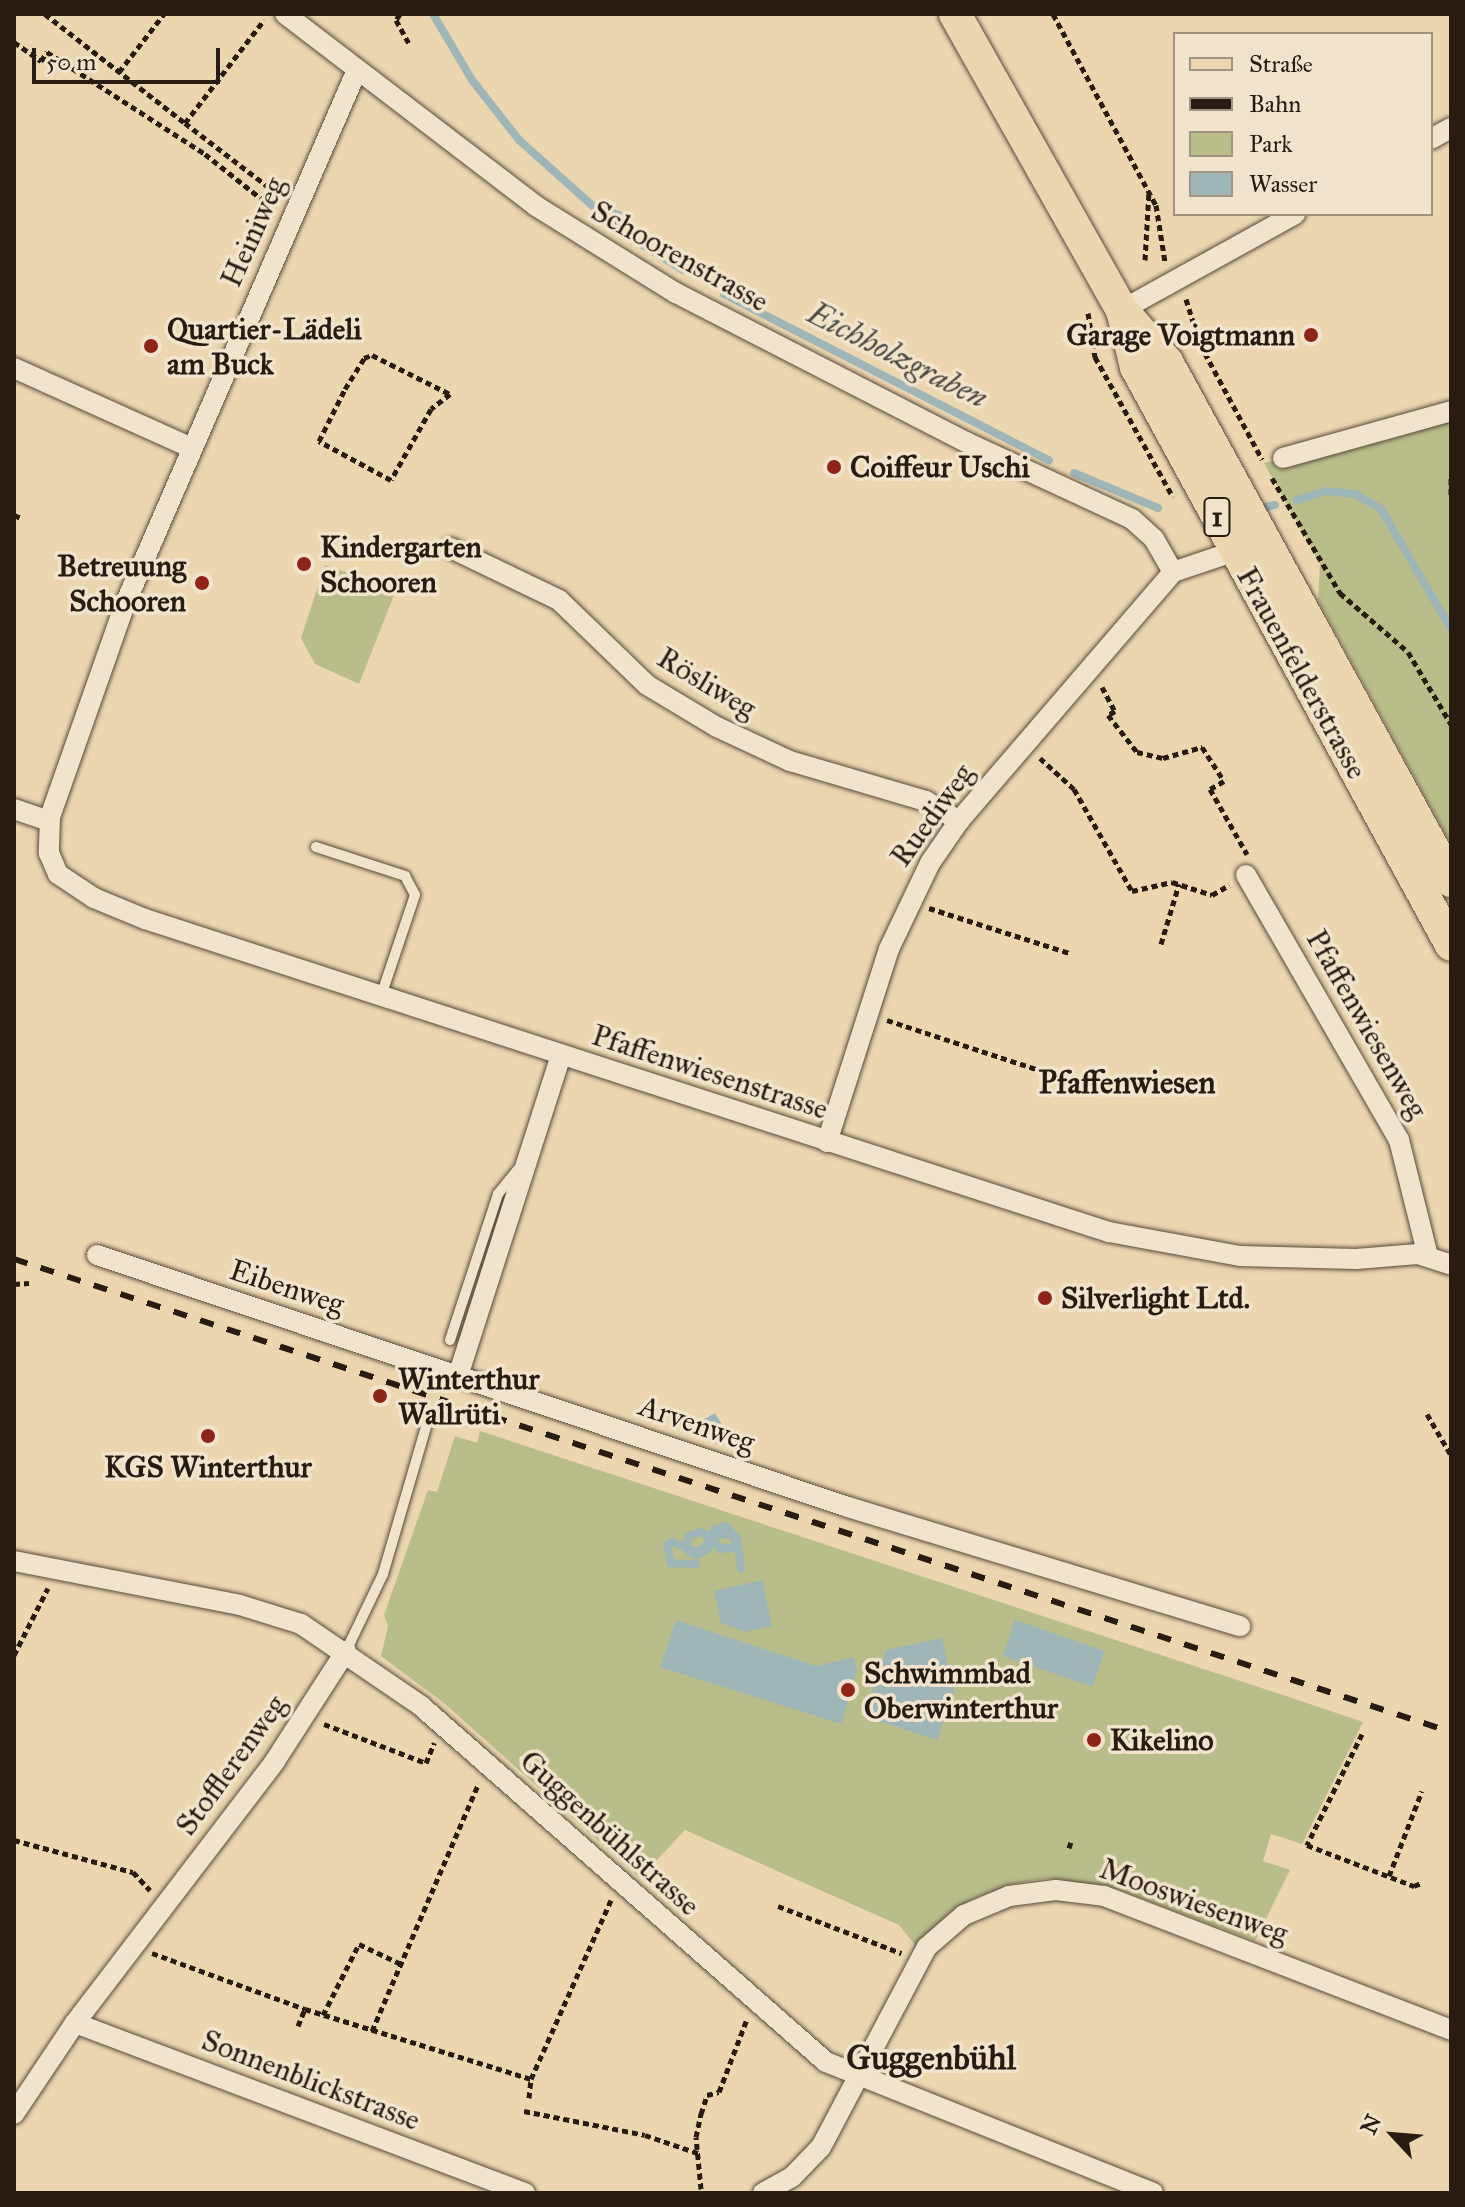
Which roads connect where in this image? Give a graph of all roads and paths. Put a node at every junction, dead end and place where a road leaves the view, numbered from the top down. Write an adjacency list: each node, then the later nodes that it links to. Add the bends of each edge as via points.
1 (45, 14): 8 (path)
2 (164, 14): 12 (path)
3 (268, 14): 13 (path)
4 (285, 14): 11 (street, Schoorenstrasse)
5 (400, 14): 10 (path, via 396,20)
6 (955, 14): 25 (main road, Frauenfelderstrasse / 1)
7 (1053, 14): 16 (path)
8 (53, 16): 12 (path)
9 (14, 42): 18 (path, via 41,61 47,52 205,154)
10 (410, 45)
11 (357, 70): 32 (street, Heiniweg); 40 (street, Schoorenstrasse, via 600,249 966,442 1132,519 1154,539)
12 (119, 72): 13 (path)
13 (185, 123): 17 (path)
14 (1451, 128): 15 (street)
15 (1433, 138)
16 (1149, 190): 22 (path); 23 (path)
17 (283, 198)
18 (277, 211)
19 (1291, 216): 25 (street)
20 (599, 222): 21 (path)
21 (627, 222)
22 (1145, 260)
23 (1164, 261)
24 (1189, 305): 27 (path)
25 (1122, 310): 39 (main road, Frauenfelderstrasse / 1, via 1136,367); 49 (main road, Frauenfelderstrasse / 1, via 1162,353)
26 (1088, 313): 36 (path, via 1095,357)
27 (1198, 334): 28 (path); 33 (path)
28 (1180, 343)
29 (372, 355): 29 (path, via 364,358 319,441 391,480 431,409 450,394)
30 (14, 368): 32 (street)
31 (1451, 411): 33 (street)
32 (192, 448): 45 (street, Heiniweg, via 125,604)
33 (1273, 460)
34 (1271, 475): 42 (path, via 1340,593 1408,652)
35 (1451, 478): 37 (path)
36 (1168, 491)
37 (1451, 497)
38 (451, 548): 46 (street, Rösliweg, via 559,600 647,685 717,727 813,770 926,801)
39 (1235, 551): 40 (street); 53 (main road, Frauenfelderstrasse / 1)
40 (1173, 572): 46 (street, Ruediweg)
41 (1100, 682): 48 (path, via 1115,711 1108,715 1137,752 1163,758 1202,747 1224,781 1210,789 1256,869)
42 (1451, 724)
43 (1037, 755): 50 (path, via 1074,789 1132,891)
44 (14, 809): 45 (street)
45 (49, 821): 55 (street, Pfaffenwiesenstrasse, via 54,869 94,898)
46 (959, 821): 59 (street, Ruediweg, via 930,863 899,925)
47 (316, 847): 55 (lane, via 405,876 415,895)
48 (1246, 875): 50 (path, via 1212,895); 62 (street, Pfaffenwiesenweg, via 1399,1140)
49 (1451, 881)
50 (1179, 884): 52 (path)
51 (926, 907): 54 (path)
52 (1161, 944)
53 (1451, 945)
54 (1069, 953)
55 (381, 997): 57 (street, Pfaffenwiesenstrasse)
56 (885, 1019): 58 (path)
57 (561, 1055): 59 (street, Pfaffenwiesenstrasse); 60 (street)
58 (1042, 1071)
59 (827, 1142): 62 (street, Pfaffenwiesenstrasse, via 1096,1229 1173,1247 1268,1257)
60 (525, 1162): 66 (lane, via 498,1194); 67 (street)
61 (97, 1255): 67 (street, Eibenweg)
62 (1428, 1256): 63 (street, Pfaffenwiesenstrasse)
63 (1451, 1265)
64 (29, 1283): 65 (path)
65 (14, 1284)
66 (450, 1340)
67 (458, 1376): 73 (street, Arvenweg, via 848,1507)
68 (1427, 1414): 70 (path)
69 (429, 1417): 74 (lane, Stofflerenweg, via 383,1574)
70 (1451, 1455)
71 (14, 1561): 74 (street, Guggenbühlstrasse, via 258,1609 301,1624)
72 (51, 1584): 75 (path)
73 (1240, 1626)
74 (346, 1651): 93 (street, Stofflerenweg, via 275,1761); 98 (street, Guggenbühlstrasse, via 431,1714 810,2050)
75 (14, 1655)
76 (321, 1723): 78 (path, via 426,1763)
77 (1362, 1734): 82 (path, via 1307,1845)
78 (435, 1738)
79 (481, 1779): 89 (path)
80 (1422, 1791): 82 (path)
81 (14, 1840): 84 (path, via 133,1872)
82 (1389, 1876): 83 (path, via 1414,1886)
83 (1421, 1883)
84 (153, 1893)
85 (612, 1896): 97 (path)
86 (778, 1906): 88 (path)
87 (148, 1952): 90 (path)
88 (917, 1959): 95 (street, Mooswiesenweg, via 951,1924 979,1907 1023,1893 1072,1890 1118,1900); 98 (street, Mooswiesenweg)
89 (403, 1965): 91 (path, via 359,1944); 96 (path)
90 (305, 2009): 91 (path); 94 (path)
91 (323, 2015): 96 (path)
92 (748, 2017): 102 (path, via 719,2092 707,2095 696,2137)
93 (75, 2023): 101 (street, Stofflerenweg); 104 (street, Sonnenblickstrasse)
94 (298, 2026)
95 (1451, 2030)
96 (372, 2031): 97 (path)
97 (531, 2079): 99 (path)
98 (861, 2080): 105 (street, via 812,2158); 106 (street, Guggenbühlstrasse)
99 (529, 2098)
100 (524, 2111): 102 (path, via 645,2135)
101 (14, 2114)
102 (698, 2153): 103 (path)
103 (701, 2189)
104 (525, 2193)
105 (763, 2193)
106 (1153, 2193)

